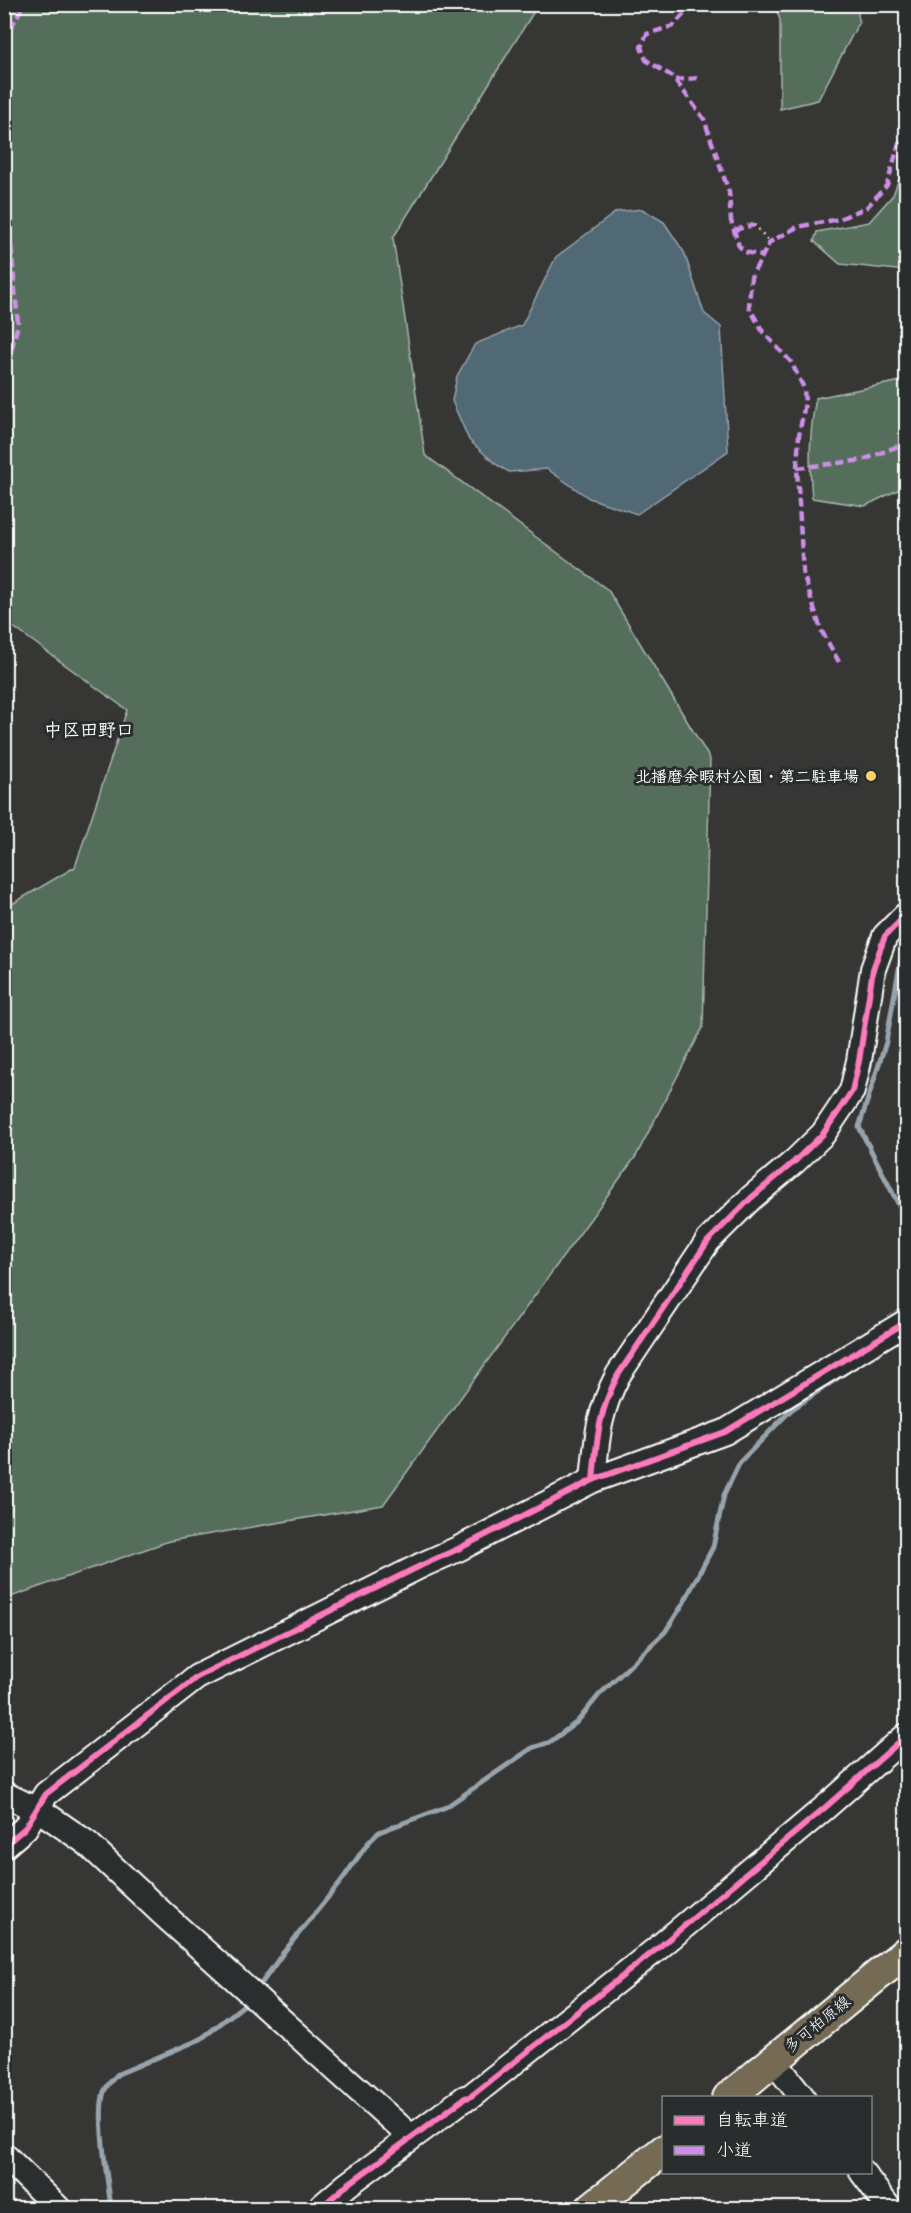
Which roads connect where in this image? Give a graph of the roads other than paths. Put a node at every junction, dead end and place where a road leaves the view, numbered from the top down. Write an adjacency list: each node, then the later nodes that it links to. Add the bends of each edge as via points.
1 (906, 915): 3 (street, via 885,936 873,969 852,1091 823,1134 708,1241 618,1375 598,1426)
2 (906, 1322): 3 (street, via 725,1432)
3 (593, 1480): 6 (street, via 197,1677 46,1794)
4 (906, 1736): 12 (street, via 658,1948 470,2097)
5 (4, 1794): 6 (street)
6 (36, 1810): 7 (street, via 25,1828); 12 (street, via 87,1843)
7 (4, 1846)
8 (906, 1952): 9 (main road, 多可柏原線)
9 (773, 2060): 10 (main road, 多可柏原線); 11 (street)
10 (729, 2096)
11 (802, 2096)
12 (411, 2137): 17 (street)
13 (662, 2151): 18 (main road)
14 (4, 2155): 16 (street)
15 (864, 2174): 19 (street)
16 (58, 2208)
17 (320, 2208)
18 (591, 2208)
19 (889, 2208)

